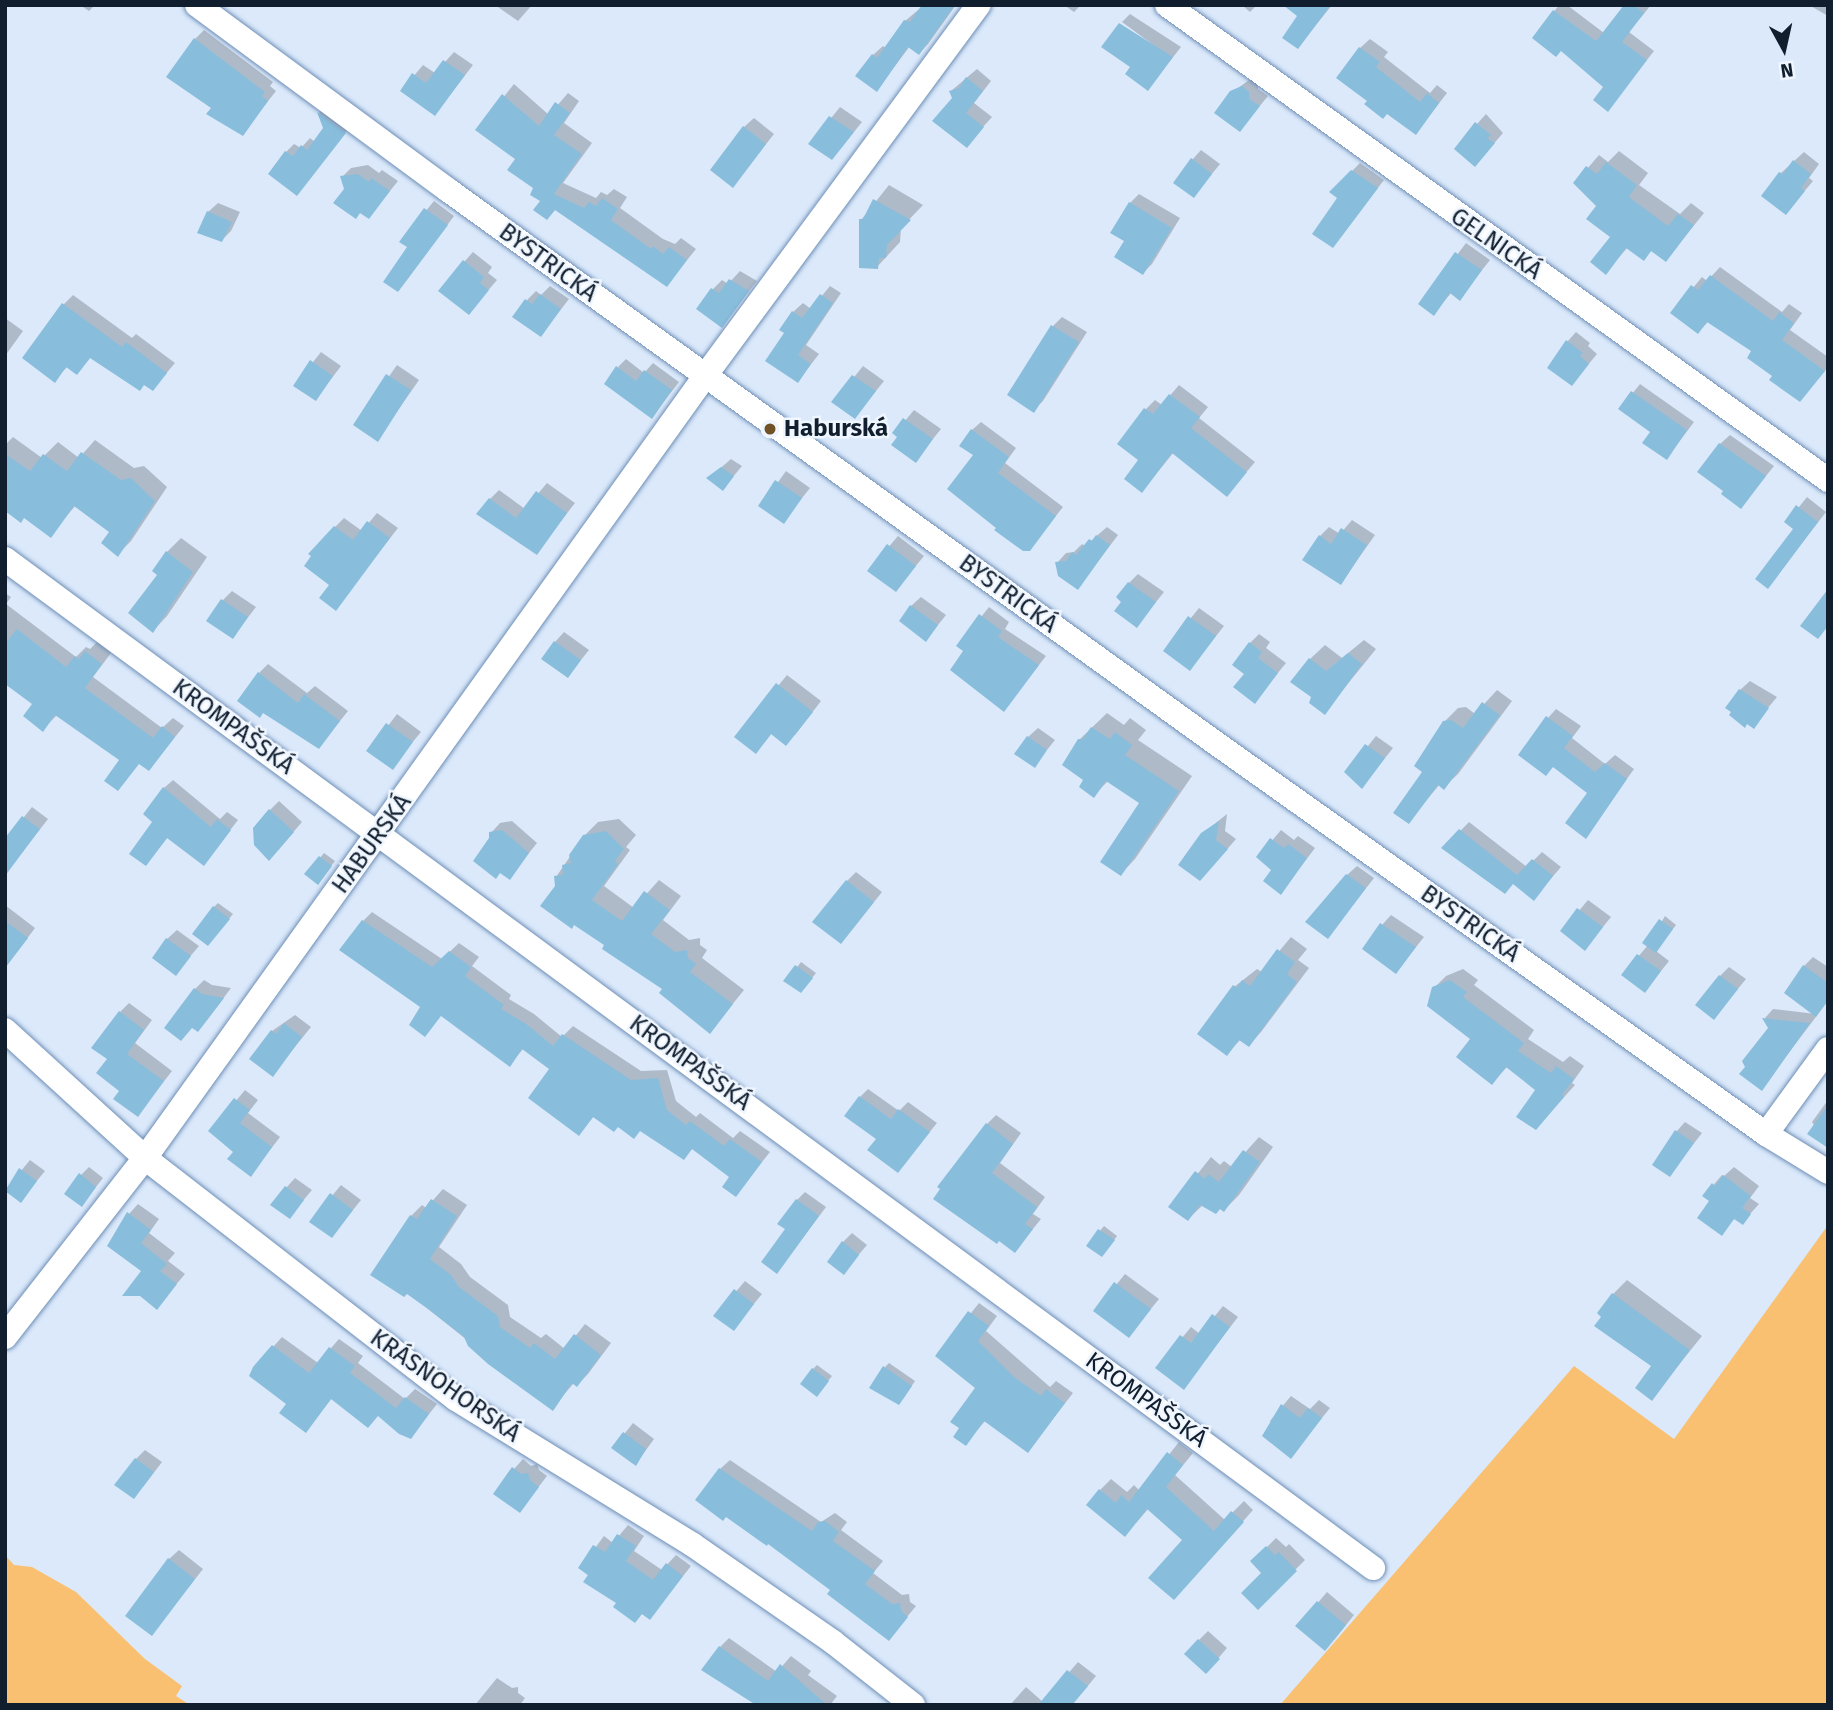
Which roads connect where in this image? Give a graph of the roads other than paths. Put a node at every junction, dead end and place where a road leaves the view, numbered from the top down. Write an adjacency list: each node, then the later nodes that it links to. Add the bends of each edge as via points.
1 (197, 5): 4 (street, BYSTRICKÁ)
2 (979, 5): 4 (street, HABURSKÁ)
3 (1167, 5): 5 (street, GELNICKÁ)
4 (705, 376): 7 (street, HABURSKÁ); 10 (street, BYSTRICKÁ)
5 (1828, 480)
6 (5, 559): 7 (street, KROMPAŠSKÁ)
7 (380, 834): 11 (street, HABURSKÁ); 14 (street, KROMPAŠSKÁ)
8 (5, 1030): 11 (street, KRÁSNOHORSKÁ)
9 (1828, 1049): 10 (street)
10 (1766, 1134): 12 (street, BYSTRICKÁ)
11 (145, 1158): 13 (street, HABURSKÁ); 15 (street, KRÁSNOHORSKÁ, via 456,1399 693,1545 833,1642)
12 (1828, 1172)
13 (5, 1336)
14 (1373, 1568)
15 (913, 1705)

